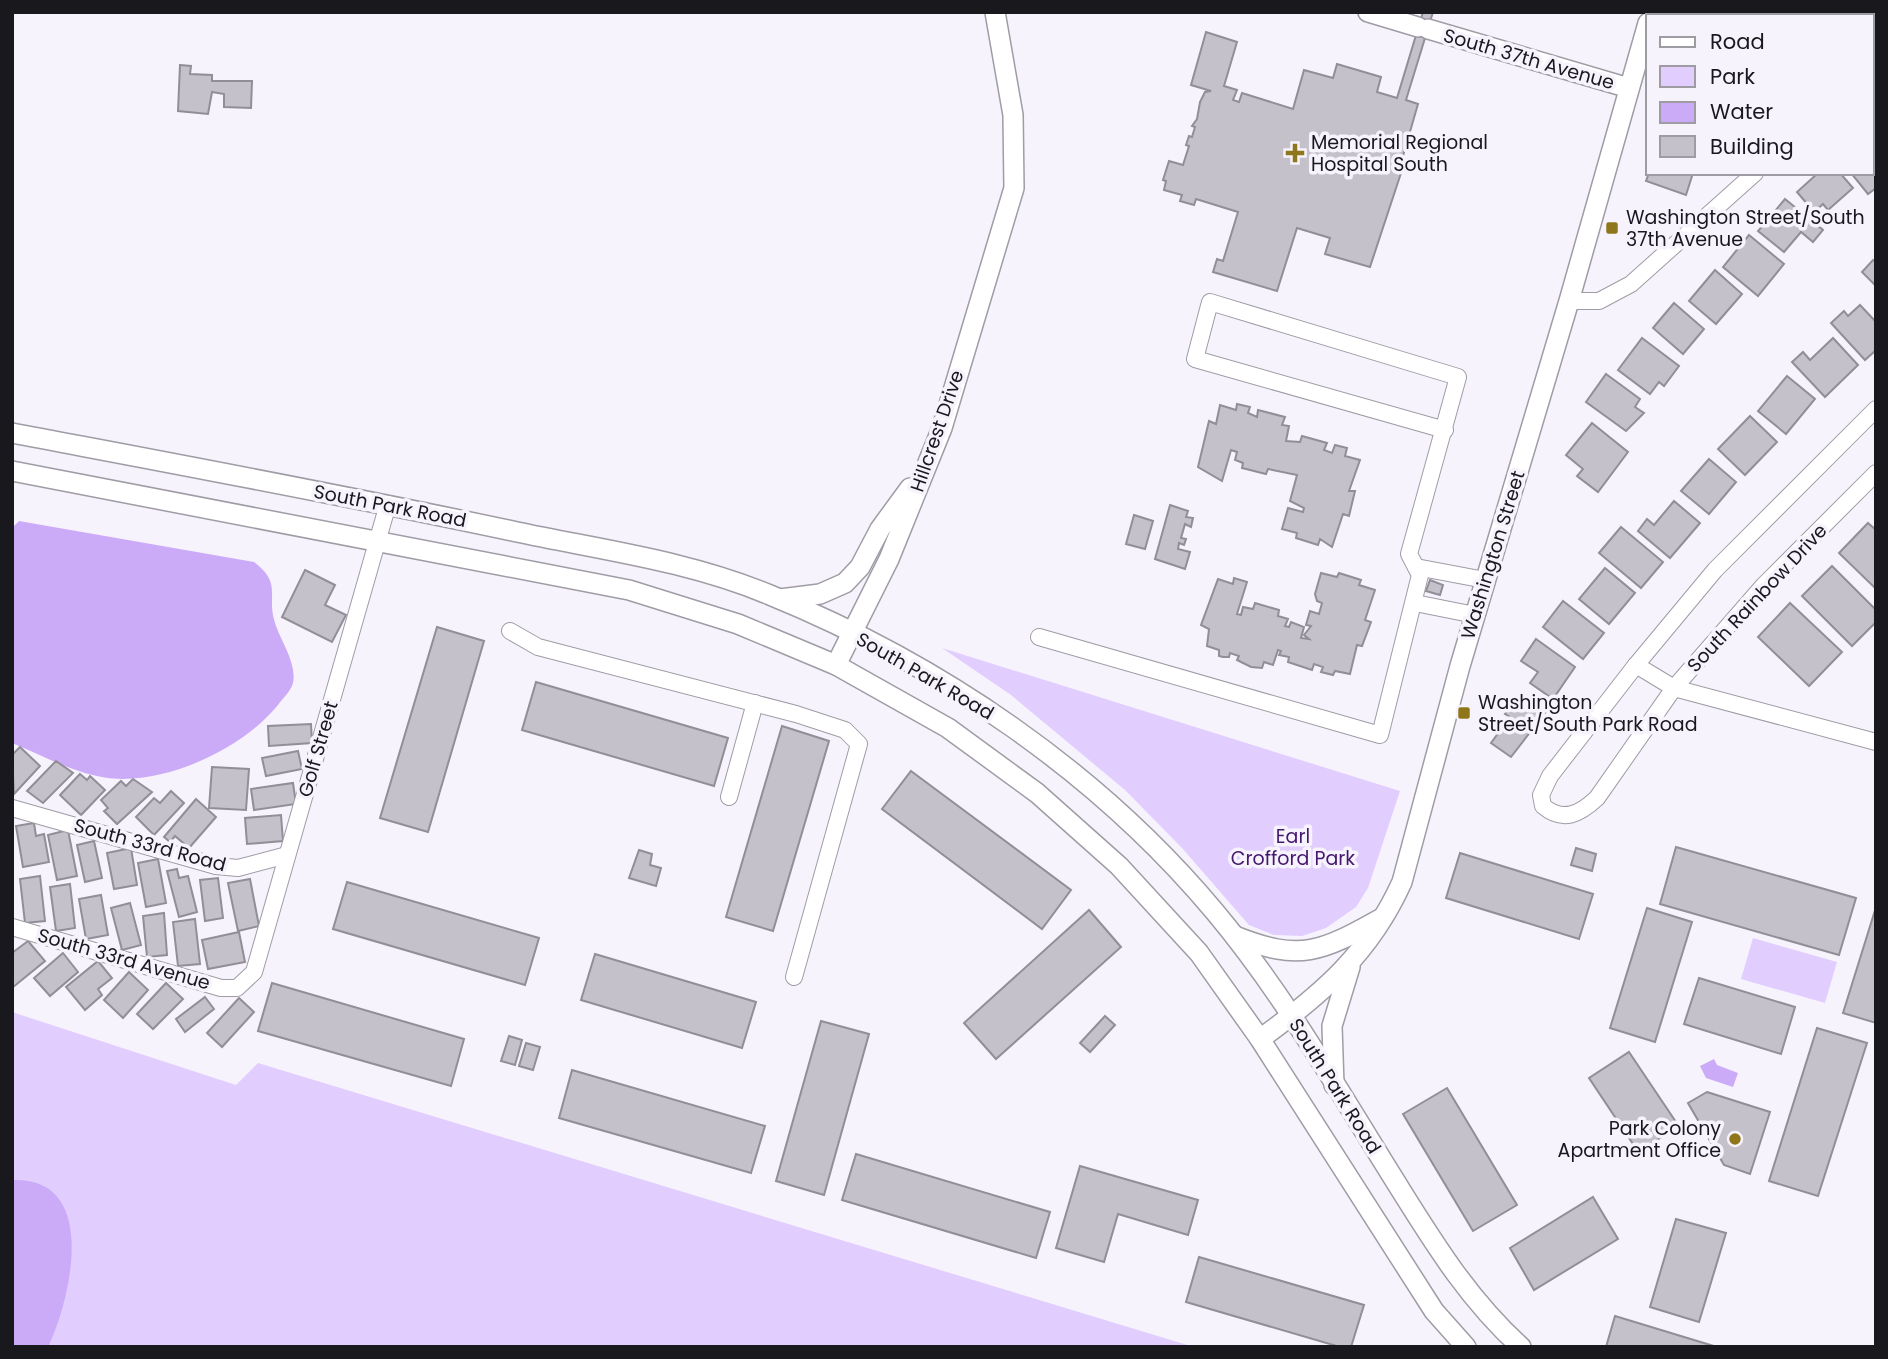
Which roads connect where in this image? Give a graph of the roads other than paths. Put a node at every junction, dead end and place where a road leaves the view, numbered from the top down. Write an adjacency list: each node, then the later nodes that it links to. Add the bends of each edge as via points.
1 (996, 12): 10 (street, Hillcrest Drive, via 1013,115 1014,188)
2 (1368, 12): 4 (street, South 37th Avenue)
3 (1646, 30): 4 (street, Washington Street)
4 (1629, 88): 6 (street, Washington Street)
5 (1753, 175): 6 (street, via 1631,284 1599,301)
6 (1569, 301): 16 (street, Washington Street)
7 (1876, 409): 24 (street, South Rainbow Drive, via 1715,570)
8 (1445, 430): 8 (street, via 1195,359 1210,302 1458,377); 15 (street, via 1409,554)
9 (12, 433): 13 (street, South Park Road)
10 (926, 468): 17 (street, via 845,583 820,594); 21 (street, Hillcrest Drive)
11 (12, 471): 14 (street, South Park Road)
12 (1876, 472): 25 (street, South Rainbow Drive, via 1765,584)
13 (388, 504): 14 (street, Golf Street); 17 (street, South Park Road, via 649,556)
14 (378, 541): 23 (street, South Park Road, via 629,590 738,624); 30 (street, Golf Street)
15 (1416, 567): 16 (street); 18 (street, via 1420,575)
16 (1486, 580): 19 (street, Washington Street)
17 (780, 599): 21 (street, South Park Road)
18 (1415, 603): 19 (street); 22 (street, via 1380,735)
19 (1475, 615): 31 (street, Washington Street, via 1411,855)
20 (510, 631): 26 (street, via 538,647)
21 (853, 633): 23 (street, Hillcrest Drive); 33 (street, South Park Road, via 969,698 1063,765 1148,839)
22 (1039, 636)
23 (836, 665): 38 (street, South Park Road, via 948,728 1037,793 1119,866 1199,953)
24 (1636, 665): 25 (street); 25 (street, South Rainbow Drive, via 1550,776 1541,795 1543,806 1553,815 1569,817 1597,797)
25 (1674, 688): 27 (street)
26 (755, 703): 28 (street); 35 (street, via 845,730 859,744)
27 (1876, 742)
28 (729, 797)
29 (12, 808): 30 (street, South 33rd Road, via 216,866 238,868)
30 (287, 855): 36 (street, Golf Street, via 254,972)
31 (1387, 915): 33 (street, via 1322,949 1287,952); 34 (street, Washington Street)
32 (12, 927): 36 (street, South 33rd Avenue, via 221,988)
33 (1233, 936): 37 (street, South Park Road, via 1269,978)
34 (1350, 964): 37 (street, Washington Street); 39 (street, via 1332,1026)
35 (793, 977)
36 (237, 988)
37 (1290, 1017): 38 (street, Washington Street); 39 (street, South Park Road)
38 (1260, 1039): 40 (street, South Park Road, via 1434,1311)
39 (1334, 1086): 41 (street, South Park Road, via 1454,1276)
40 (1466, 1347)
41 (1521, 1347)

